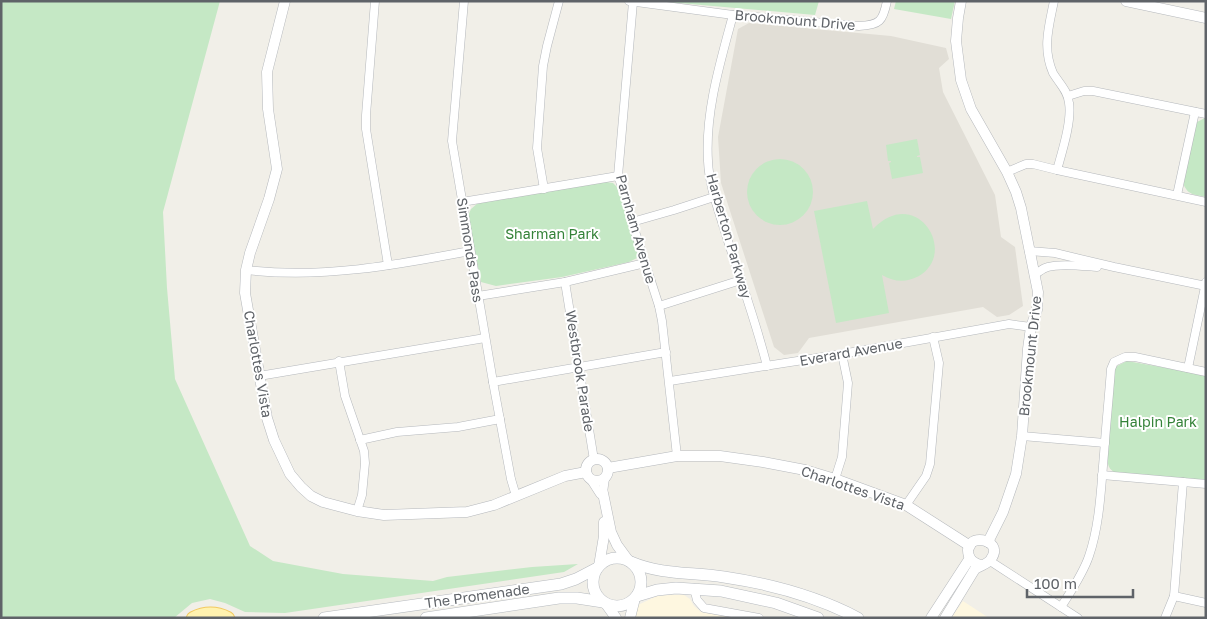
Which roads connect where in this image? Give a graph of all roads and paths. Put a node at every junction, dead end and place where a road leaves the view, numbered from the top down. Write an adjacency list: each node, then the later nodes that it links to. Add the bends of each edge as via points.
1 (285, 1): 31 (street, Charlottes Vista, via 267,72 268,109 277,169)
2 (375, 1): 29 (street, via 366,129)
3 (464, 1): 23 (street, Simmonds Pass, via 452,141)
4 (558, 1): 20 (street, via 542,75 537,148)
5 (629, 1): 10 (street, Brookmount Drive)
6 (887, 1): 12 (street, Brookmount Drive, via 883,18 877,23 859,26)
7 (962, 1): 18 (street, Brookmount Drive, via 956,41 961,80 971,109)
8 (1054, 1): 14 (street, via 1046,47 1053,71)
9 (1126, 1): 11 (street)
10 (632, 2): 12 (street, Brookmount Drive); 19 (street, Parnham Avenue)
11 (1138, 2): 13 (street)
12 (732, 16): 22 (street, Harberton Parkway, via 713,96 708,134 708,164)
13 (1206, 18)
14 (1068, 96): 15 (street, via 1093,91); 17 (street, via 1070,113)
15 (1194, 112): 16 (street); 21 (street)
16 (1206, 114)
17 (1058, 170): 18 (street, via 1026,164); 21 (street)
18 (1007, 172): 27 (street, Brookmount Drive, via 1016,192)
19 (618, 176): 20 (street); 25 (street, Parnham Avenue)
20 (544, 189): 23 (street)
21 (1177, 195): 24 (street)
22 (714, 197): 25 (street); 33 (street, Harberton Parkway)
23 (462, 202): 26 (street, Simmonds Pass)
24 (1206, 202)
25 (632, 222): 28 (street, Parnham Avenue)
26 (470, 251): 29 (street); 36 (street, Simmonds Pass)
27 (1029, 251): 30 (street, via 1055,253); 32 (street, Brookmount Drive)
28 (645, 263): 34 (street); 37 (street, Parnham Avenue)
29 (388, 265): 31 (street, via 339,272 268,273)
30 (1114, 267): 32 (street, via 1052,266); 35 (street)
31 (246, 270): 48 (street, Charlottes Vista, via 245,293)
32 (1034, 275): 38 (street, Brookmount Drive, via 1038,302)
33 (741, 280): 37 (street); 44 (street, Harberton Parkway)
34 (565, 282): 36 (street); 45 (street, Westbrook Parade)
35 (1205, 284): 46 (street)
36 (478, 296): 40 (street, Simmonds Pass)
37 (659, 306): 41 (street, Parnham Avenue)
38 (1032, 327): 39 (street, Everard Avenue, via 1009,324); 52 (street, Brookmount Drive)
39 (933, 337): 42 (street, Everard Avenue); 65 (street, via 939,363 930,464 926,476)
40 (485, 338): 43 (street); 50 (street, Simmonds Pass)
41 (666, 352): 45 (street); 49 (street, Parnham Avenue)
42 (842, 354): 44 (street, Everard Avenue); 60 (street, via 848,383 842,457)
43 (339, 361): 48 (street); 53 (street, via 345,396)
44 (767, 366): 49 (street, Everard Avenue)
45 (580, 367): 50 (street); 56 (street, Westbrook Parade)
46 (1188, 368): 47 (street); 54 (street, via 1135,357 1114,362)
47 (1206, 372)
48 (259, 376): 66 (street, Charlottes Vista, via 267,418 290,474 311,496)
49 (670, 381): 55 (street, Parnham Avenue)
50 (493, 382): 51 (street, Simmonds Pass)
51 (500, 419): 53 (street); 64 (street, Simmonds Pass)
52 (1022, 436): 54 (street); 67 (street, Brookmount Drive, via 1013,485)
53 (360, 440): 66 (street, via 365,463 362,495)
54 (1105, 443): 58 (street)
55 (677, 456): 57 (street, Charlottes Vista); 60 (street, Charlottes Vista, via 720,456 763,462)
56 (594, 460): 57 (street, via 606,463); 59 (street, via 587,466)
57 (607, 473): 59 (street, via 598,482); 63 (street)
58 (1102, 475): 61 (street); 78 (street, via 1090,555)
59 (588, 476): 63 (street); 64 (street, Charlottes Vista, via 565,476)
60 (835, 479): 65 (street, Charlottes Vista)
61 (1183, 482): 62 (street); 74 (street)
62 (1206, 484)
63 (601, 494): 70 (street, via 611,532); 72 (street, via 604,533)
64 (516, 496): 66 (street, Charlottes Vista, via 467,512 384,515)
65 (906, 505): 68 (street, Charlottes Vista)
66 (356, 511)
67 (988, 542): 68 (street, via 982,539); 71 (street, via 994,555)
68 (970, 546): 69 (street)
69 (970, 558): 71 (street, via 974,563); 88 (street)
70 (629, 561): 72 (main road, via 614,558); 75 (main road, via 640,576 641,586); 87 (main road, via 657,570 723,576 780,588 820,600)
71 (985, 563): 78 (street); 89 (street, via 973,573)
72 (598, 567): 76 (main road, via 592,585); 81 (main road, The Promenade, via 557,584)
73 (694, 588): 75 (main road, via 667,588); 85 (street, via 697,600 704,608); 86 (main road, via 764,599)
74 (1174, 596): 77 (street); 91 (street)
75 (636, 597): 76 (main road, via 619,606); 84 (street)
76 (604, 603): 82 (main road, The Promenade, via 559,598); 83 (street)
77 (1206, 603)
78 (1061, 607): 90 (street)
79 (193, 618): 80 (main road, via 212,613)
80 (228, 618)
81 (324, 618)
82 (426, 618)
83 (616, 618)
84 (630, 618)
85 (759, 618)
86 (818, 618)
87 (858, 618)
88 (931, 618)
89 (944, 618)
90 (1078, 618)
91 (1165, 618)

